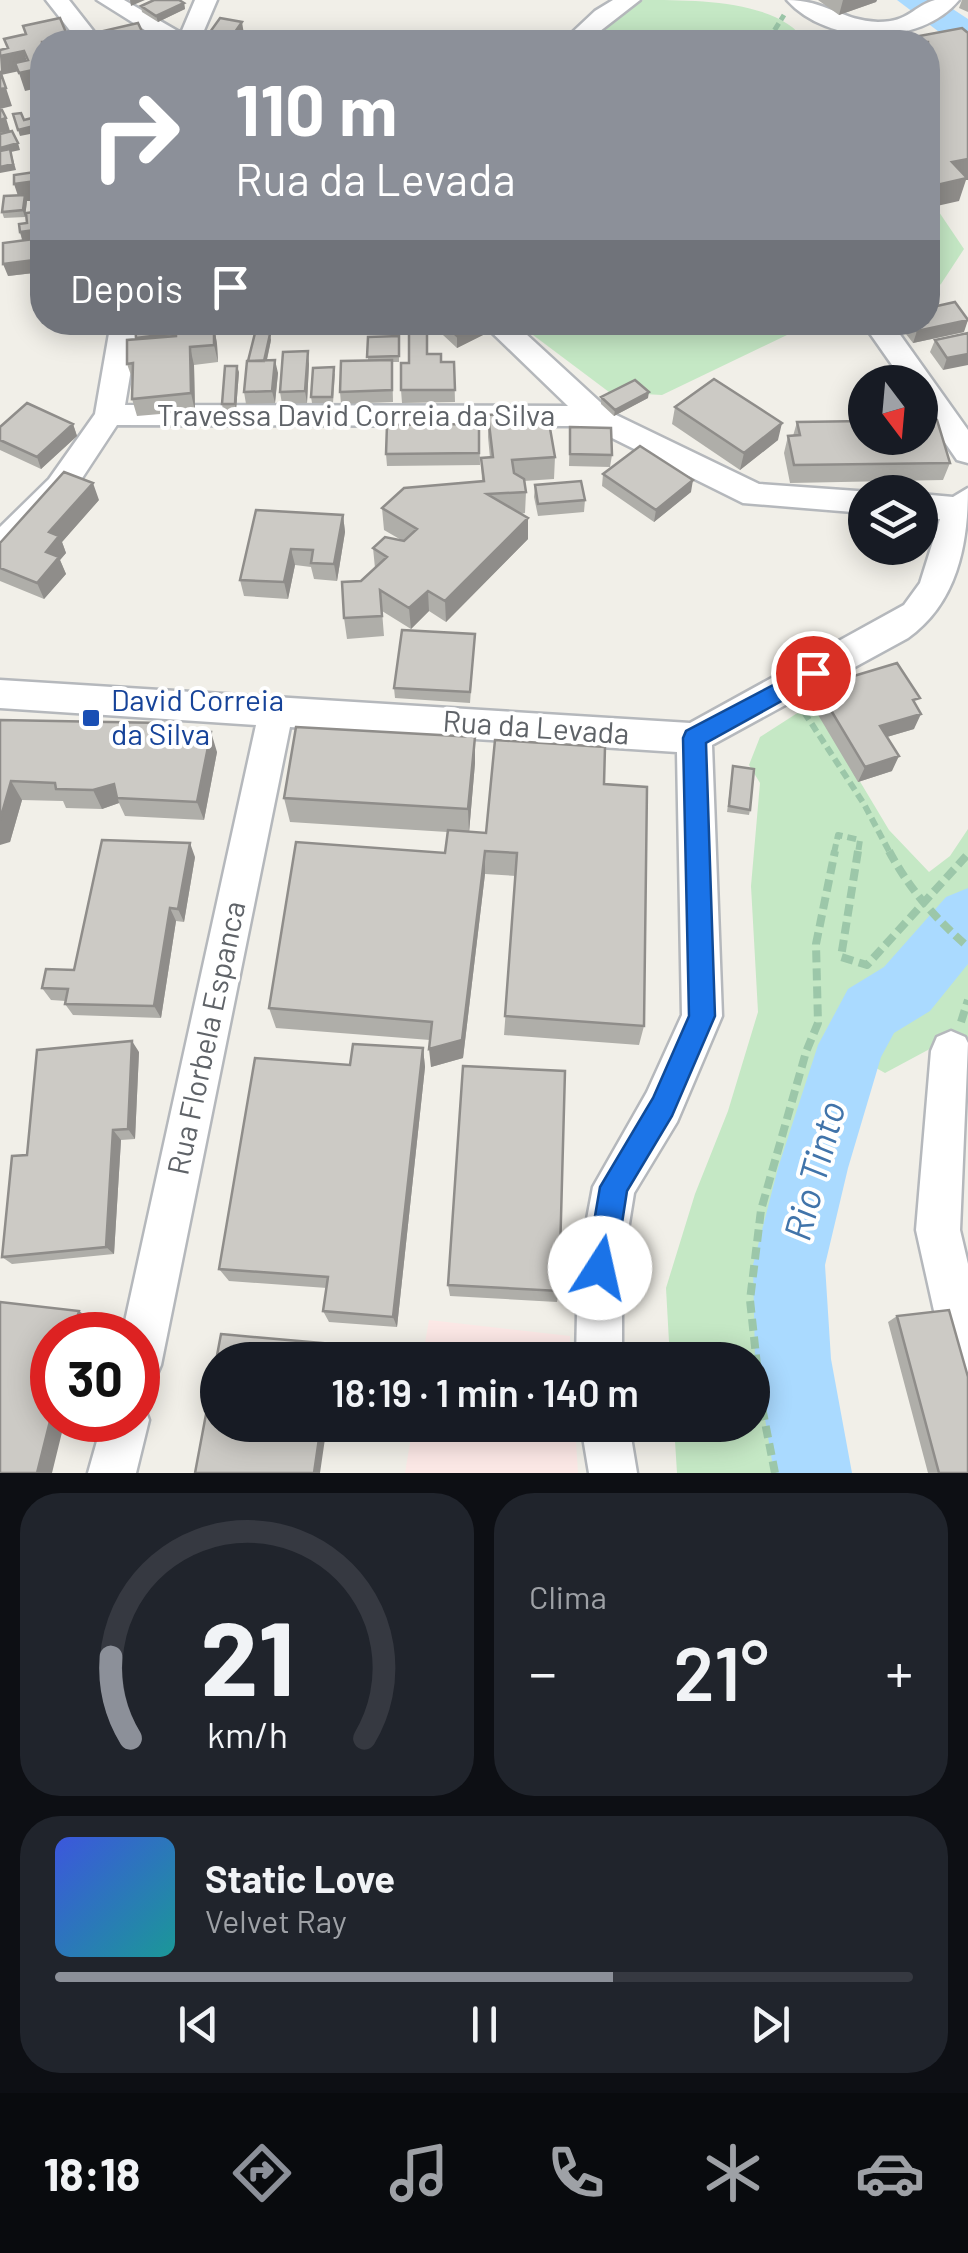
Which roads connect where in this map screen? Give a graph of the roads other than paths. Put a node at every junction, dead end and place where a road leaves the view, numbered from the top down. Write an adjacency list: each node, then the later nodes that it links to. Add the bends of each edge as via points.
1 (96, 0): 6 (street)
2 (108, 0): 9 (street)
3 (206, 0): 10 (street)
4 (629, 0): 11 (street)
5 (798, 0): 7 (street, via 831,20 866,28 896,29)
6 (62, 6): 8 (street)
7 (937, 9)
8 (81, 30)
9 (162, 30)
10 (190, 30)
11 (587, 30)
12 (123, 335): 17 (street)
13 (509, 335): 18 (street)
14 (885, 335): 15 (street)
15 (906, 365)
16 (938, 410): 19 (street)
17 (109, 415): 18 (street, Travessa David Correia da Silva); 23 (street, via 60,487)
18 (602, 420): 20 (street, via 754,495)
19 (968, 452)
20 (848, 501)
21 (938, 506): 22 (street)
22 (965, 506): 26 (street, via 921,610)
23 (0, 547)
24 (0, 694): 25 (street, Rua da Levada)
25 (276, 711): 26 (street, Rua da Levada); 28 (street, Rua Florbela Espanca)
26 (694, 738): 29 (street, via 702,1016 662,1107 614,1187 600,1268)
27 (951, 1051): 30 (street, via 938,1230)
28 (149, 1312)
29 (599, 1342)
30 (968, 1360)
31 (120, 1442): 33 (street)
32 (608, 1442): 34 (street)
33 (112, 1473)
34 (613, 1473)

